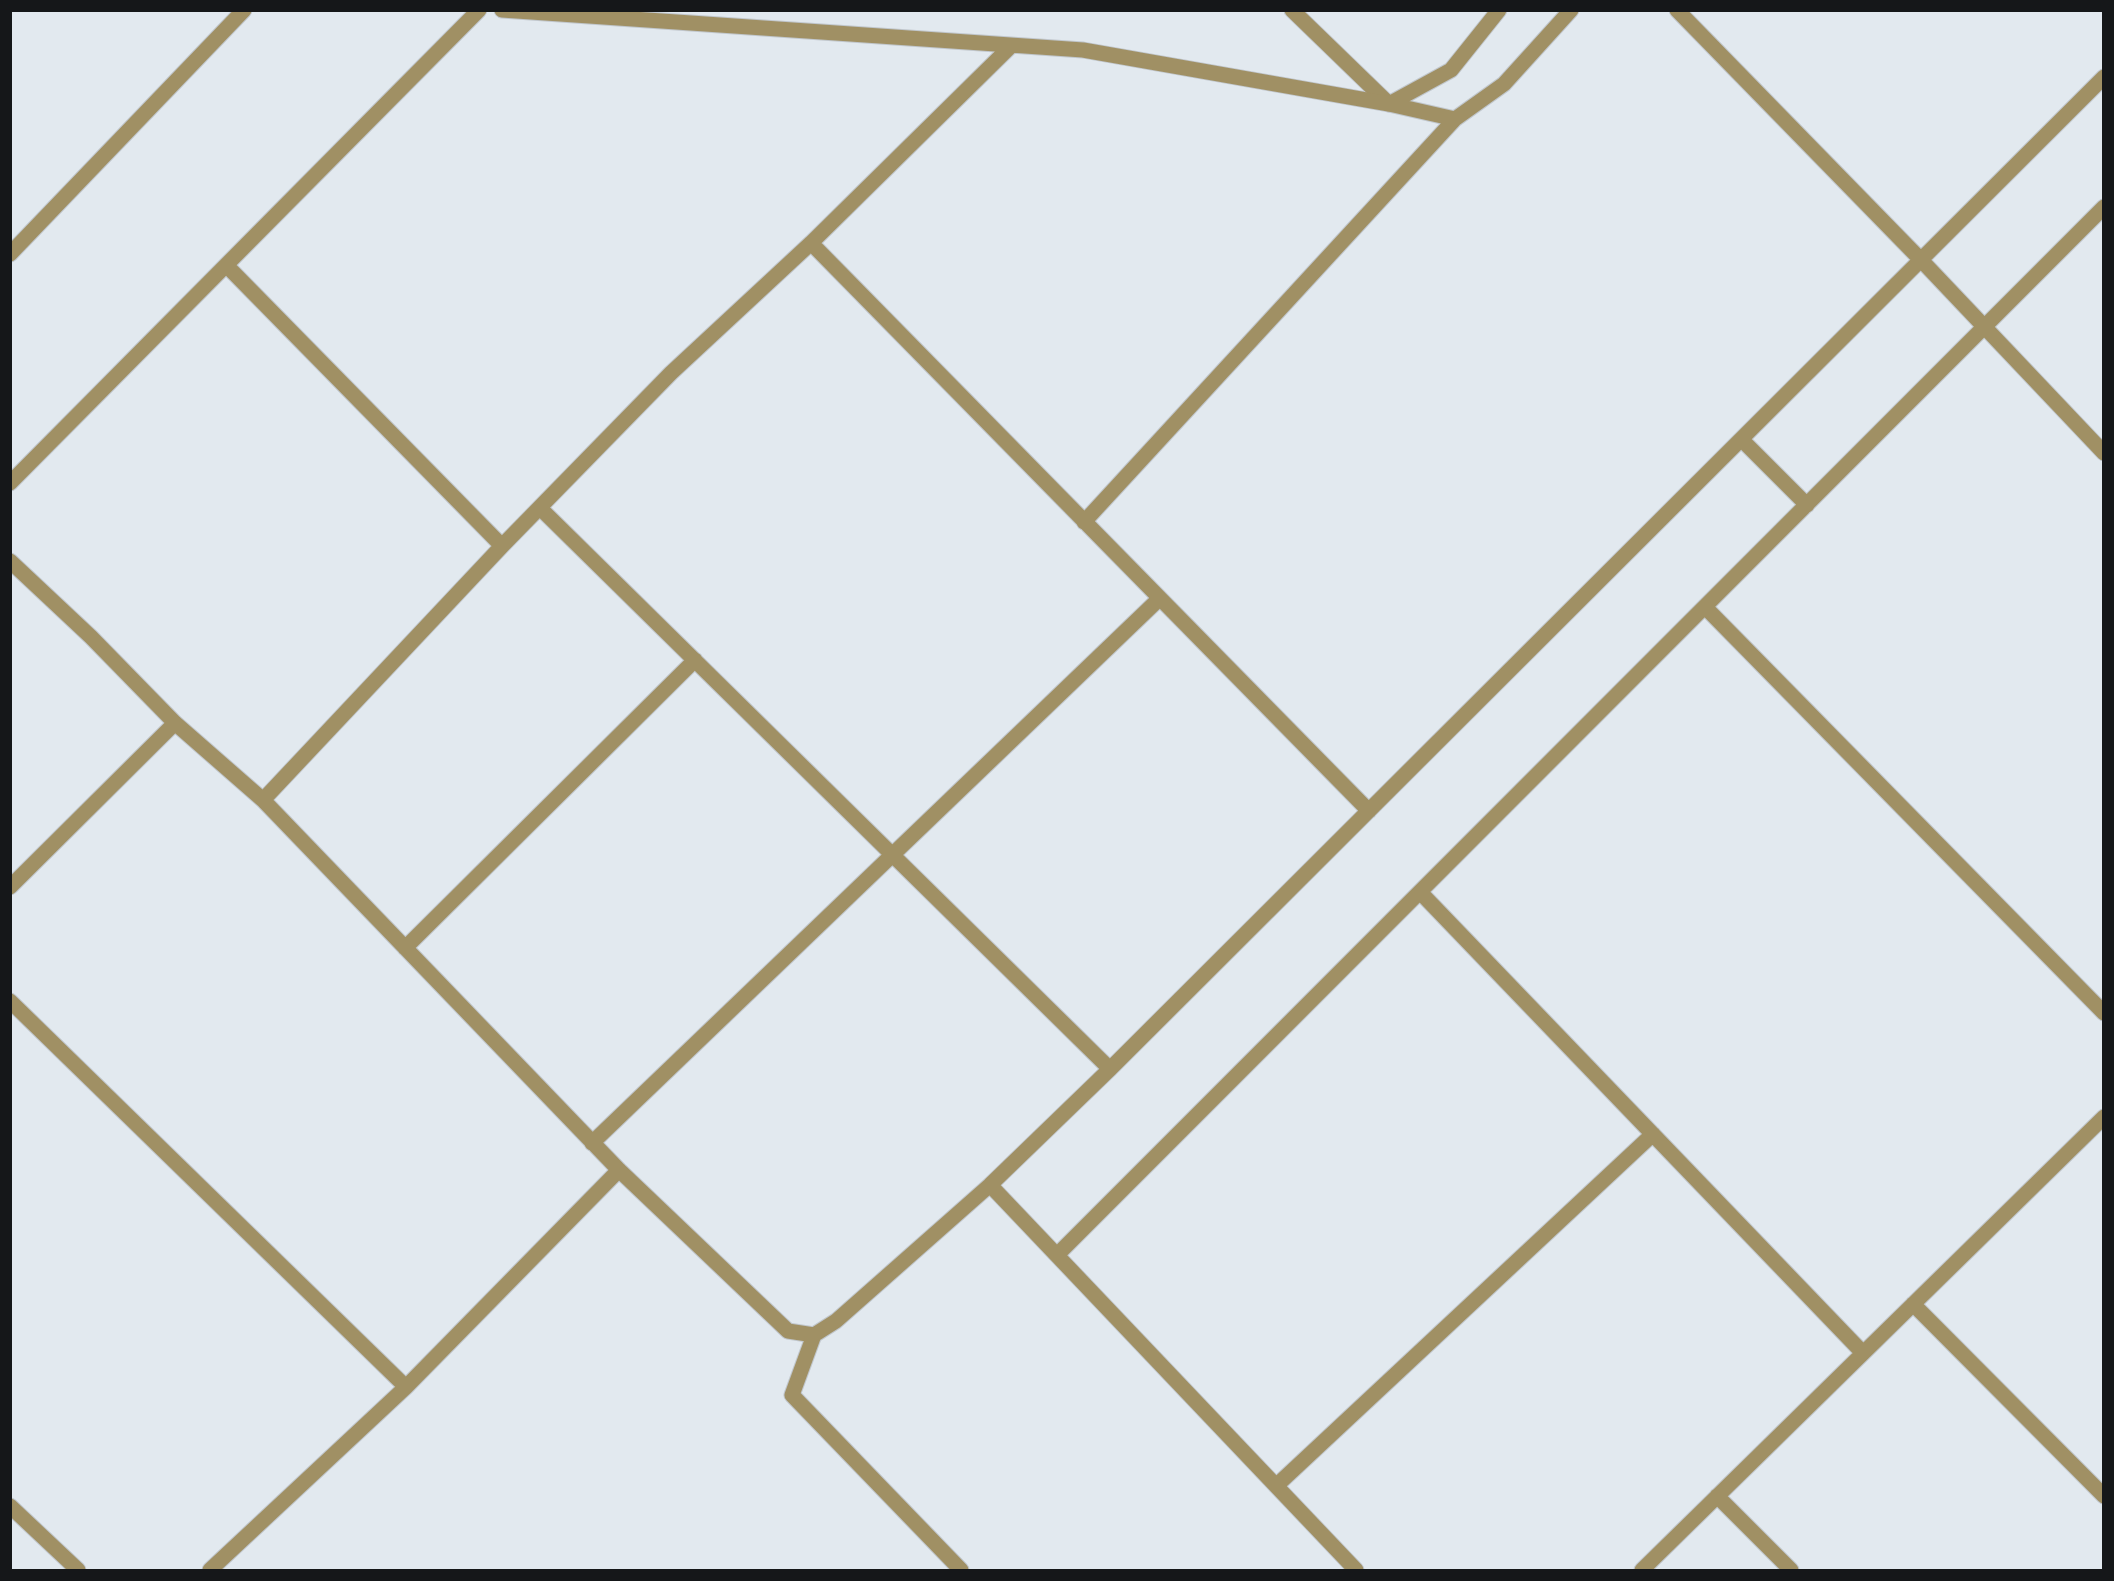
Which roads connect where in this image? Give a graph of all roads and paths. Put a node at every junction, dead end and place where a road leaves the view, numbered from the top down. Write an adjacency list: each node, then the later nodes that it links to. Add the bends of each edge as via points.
1 (244, 10): 14 (street)
2 (479, 10): 16 (street)
3 (502, 10): 8 (street)
4 (1292, 10): 10 (street)
5 (1499, 10): 10 (street, via 1451,70)
6 (1571, 10): 11 (street, via 1504,84)
7 (1677, 10): 15 (street)
8 (1010, 47): 10 (street, via 1083,50); 13 (street)
9 (2103, 77): 15 (street)
10 (1389, 104): 11 (street)
11 (1455, 120): 23 (street)
12 (2103, 207): 17 (street)
13 (811, 243): 22 (street, via 671,373); 23 (street)
14 (10, 254)
15 (1922, 261): 17 (street); 18 (street)
16 (226, 266): 20 (street); 24 (street)
17 (1984, 327): 19 (street); 21 (street)
18 (1742, 440): 21 (street); 31 (street)
19 (2103, 453)
20 (10, 483)
21 (1807, 505): 27 (street)
22 (540, 508): 24 (street); 28 (street)
23 (1084, 522): 26 (street)
24 (502, 546): 30 (street)
25 (10, 561): 29 (street)
26 (1159, 599): 31 (street); 32 (street)
27 (1705, 607): 34 (street); 37 (street)
28 (694, 660): 32 (street); 35 (street)
29 (175, 723): 30 (street); 33 (street)
30 (263, 800): 35 (street)
31 (1370, 811): 38 (street)
32 (893, 855): 38 (street); 41 (street)
33 (10, 886)
34 (1420, 891): 40 (street); 44 (street)
35 (405, 948): 41 (street)
36 (10, 1000): 48 (street)
37 (2103, 1013)
38 (1110, 1069): 43 (street)
39 (2103, 1117): 45 (street)
40 (1653, 1134): 47 (street); 49 (street)
41 (592, 1143): 42 (street)
42 (618, 1170): 46 (street, via 788,1331); 48 (street)
43 (990, 1185): 44 (street); 46 (street, via 836,1321)
44 (1057, 1255): 49 (street)
45 (1913, 1304): 47 (street); 51 (street)
46 (814, 1335): 55 (street, via 792,1395)
47 (1863, 1353): 50 (street)
48 (406, 1387): 54 (street)
49 (1276, 1486): 56 (street)
50 (1717, 1496): 57 (street); 58 (street)
51 (2103, 1496)
52 (10, 1506): 53 (street)
53 (78, 1570)
54 (210, 1570)
55 (961, 1570)
56 (1356, 1570)
57 (1642, 1570)
58 (1791, 1570)

